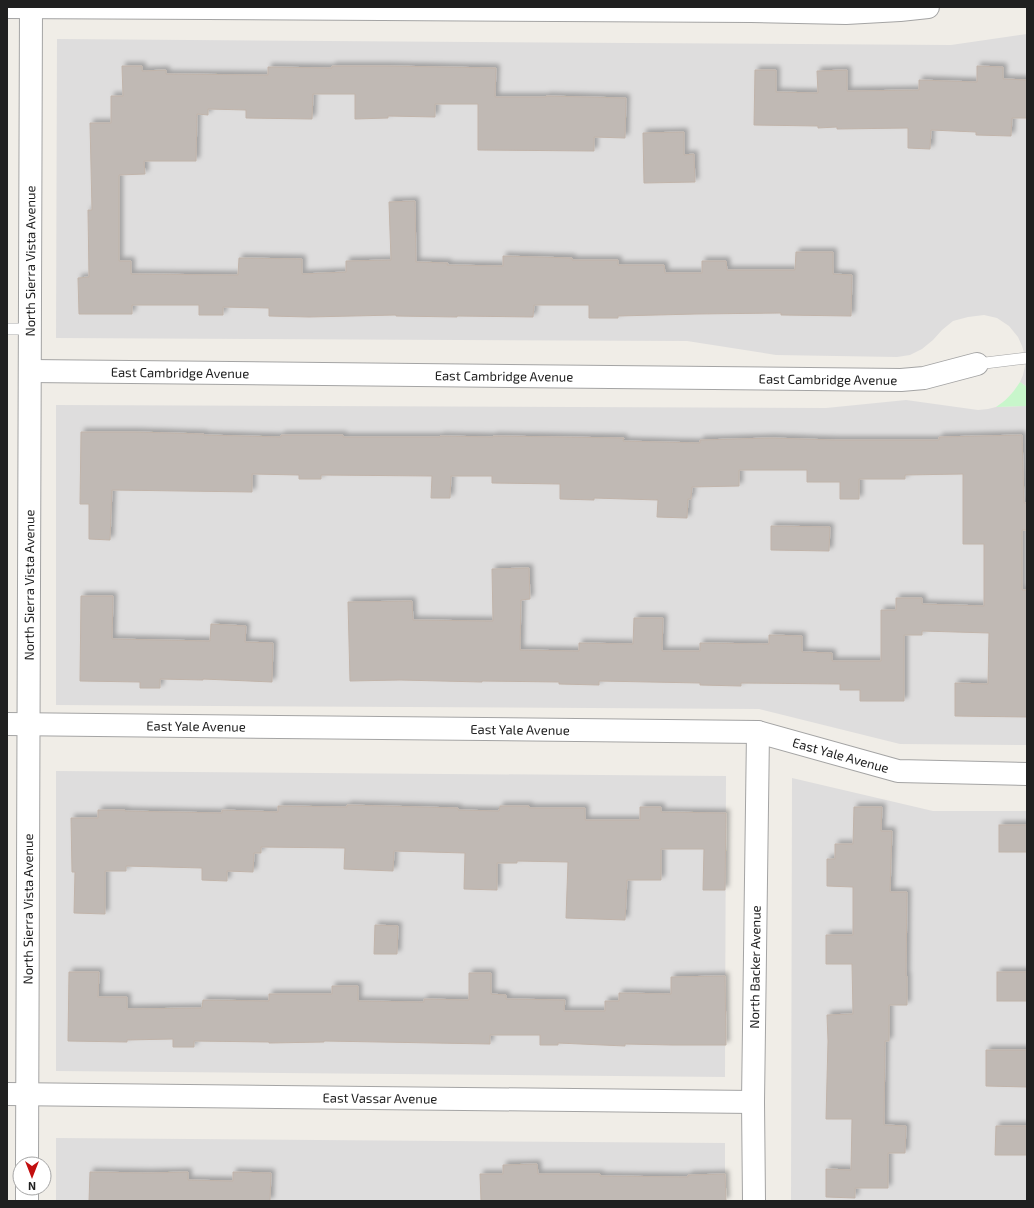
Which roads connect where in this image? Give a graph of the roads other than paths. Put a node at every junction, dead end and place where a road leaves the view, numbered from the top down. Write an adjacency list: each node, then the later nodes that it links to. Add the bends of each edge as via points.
1 (7, 7): 2 (street)
2 (31, 7): 4 (street); 5 (street, North Sierra Vista Avenue)
3 (928, 7): 4 (street, via 846,13)
4 (409, 8)
5 (30, 329): 6 (lane); 9 (street, North Sierra Vista Avenue)
6 (7, 330)
7 (1027, 358): 8 (lane)
8 (977, 364): 9 (street, East Cambridge Avenue, via 924,378 901,380)
9 (30, 371): 11 (street, North Sierra Vista Avenue)
10 (7, 724): 11 (street, East Yale Avenue)
11 (29, 724): 12 (street, East Yale Avenue); 14 (street, North Sierra Vista Avenue)
12 (758, 732): 13 (street, East Yale Avenue, via 898,771); 15 (street, North Backer Avenue)
13 (1027, 774)
14 (17, 1094): 15 (street, East Vassar Avenue); 16 (street, North Sierra Vista Avenue)
15 (753, 1102): 17 (street, North Backer Avenue)
16 (26, 1156)
17 (754, 1201)

